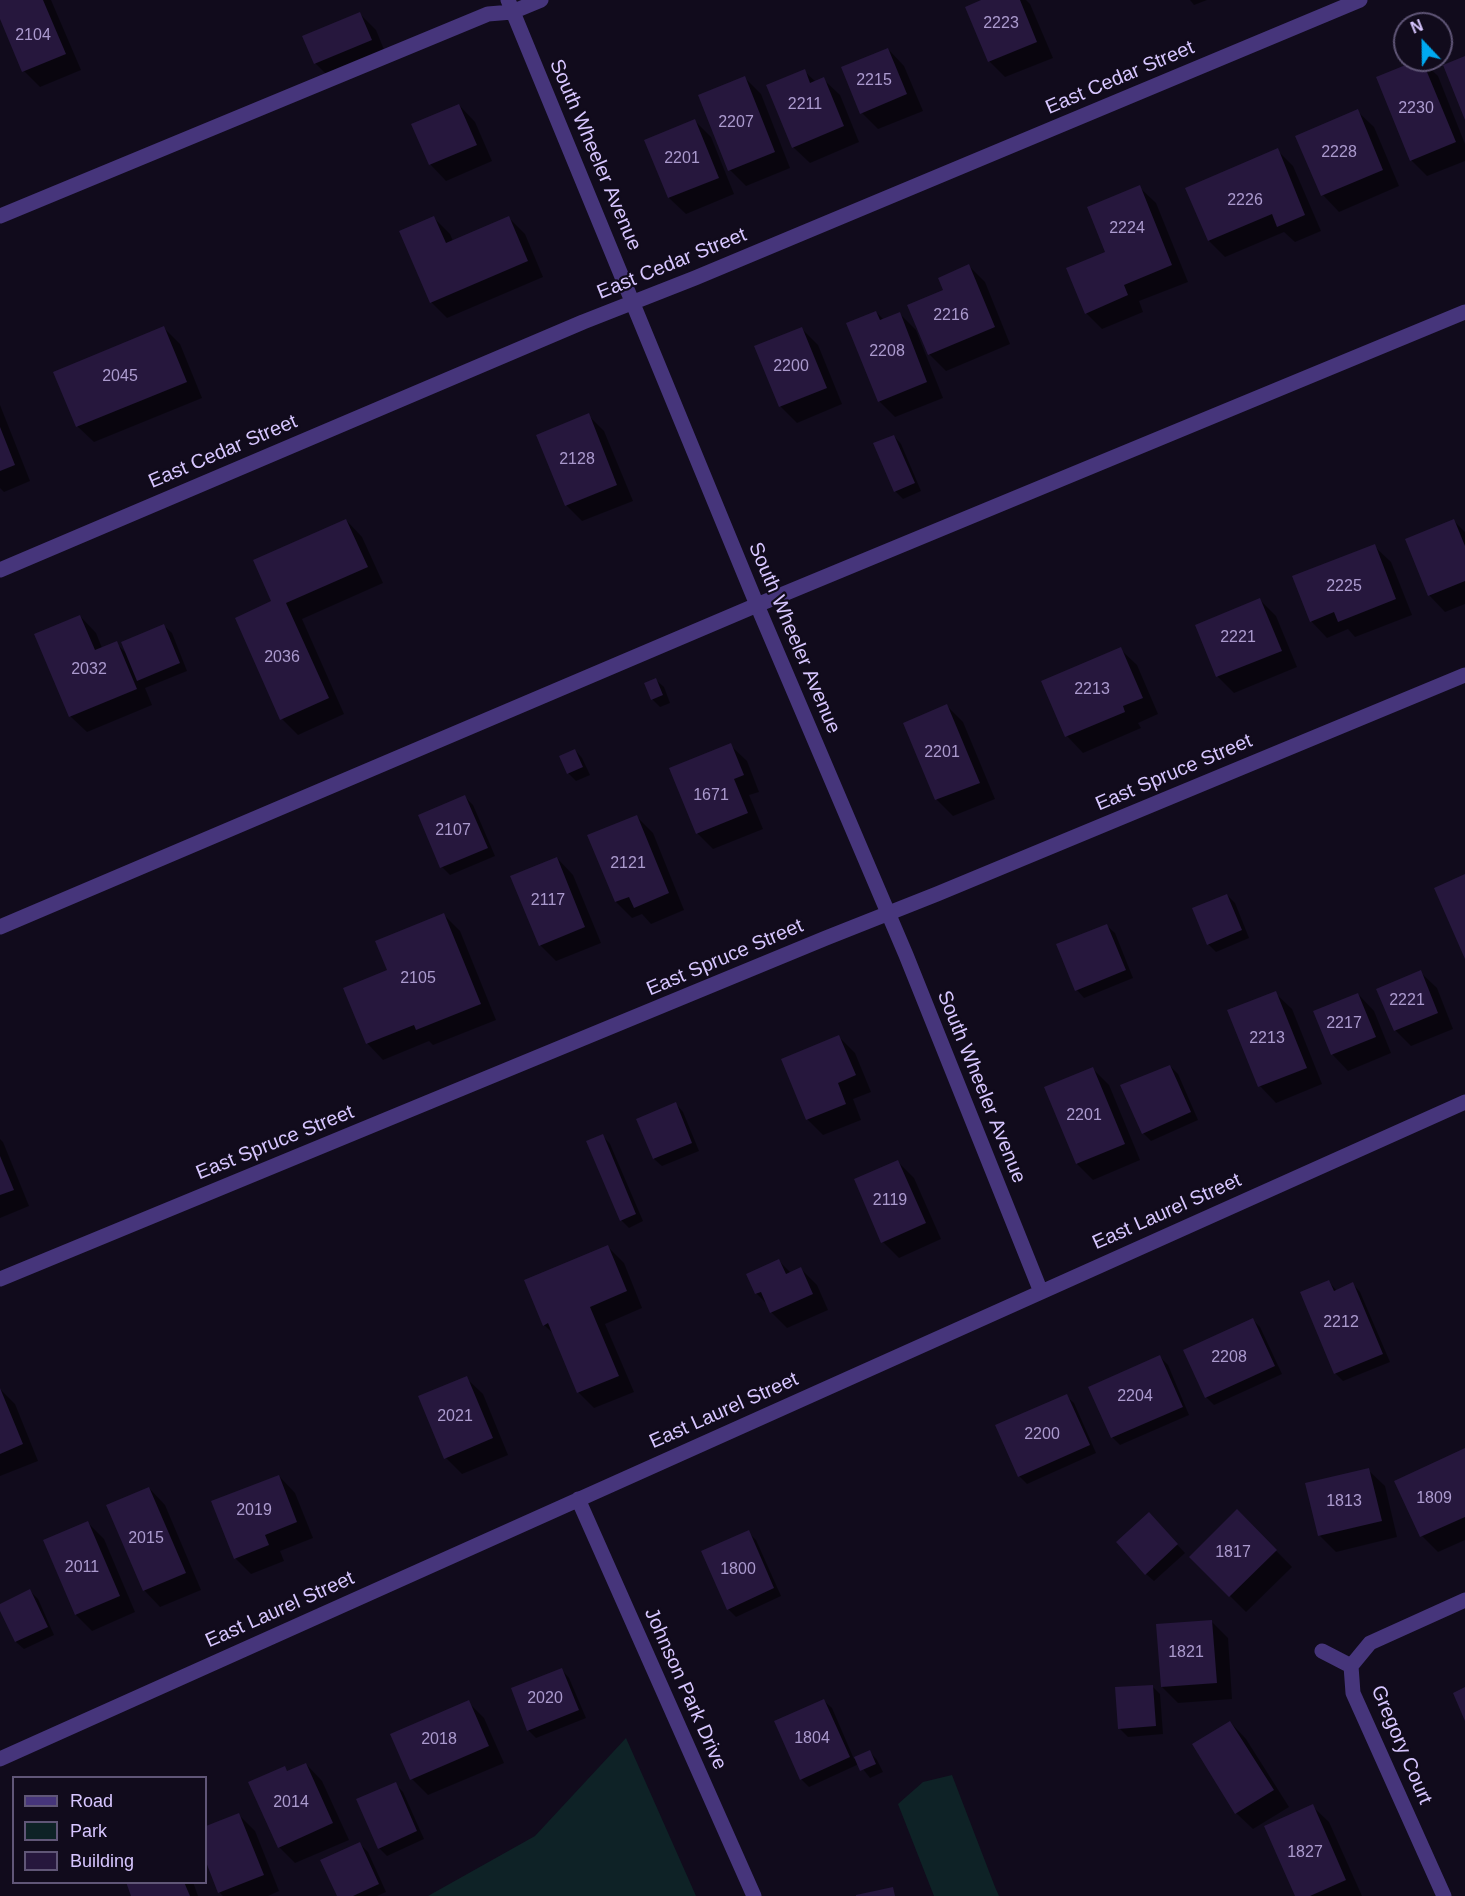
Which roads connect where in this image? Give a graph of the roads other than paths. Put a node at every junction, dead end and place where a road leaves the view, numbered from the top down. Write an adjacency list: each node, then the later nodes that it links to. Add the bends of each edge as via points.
1 (541, 0): 3 (street)
2 (1360, 0): 5 (street, East Cedar Street)
3 (510, 6): 4 (street); 5 (street, South Wheeler Avenue)
4 (0, 216)
5 (633, 302): 7 (street, East Cedar Street); 8 (street, South Wheeler Avenue)
6 (1465, 312): 8 (street)
7 (0, 570)
8 (757, 605): 10 (street, South Wheeler Avenue); 11 (street)
9 (1465, 675): 10 (street, East Spruce Street)
10 (889, 914): 13 (street, East Spruce Street); 14 (street, South Wheeler Avenue)
11 (0, 927)
12 (1465, 1102): 14 (street, East Laurel Street)
13 (0, 1279)
14 (1041, 1292): 15 (street, East Laurel Street)
15 (578, 1499): 19 (street, East Laurel Street); 20 (street, Johnson Park Drive)
16 (1465, 1600): 18 (street, via 1370,1643)
17 (1322, 1651): 18 (street)
18 (1351, 1666): 21 (street, Gregory Court, via 1353,1693)
19 (0, 1759)
20 (754, 1896)
21 (1444, 1896)

